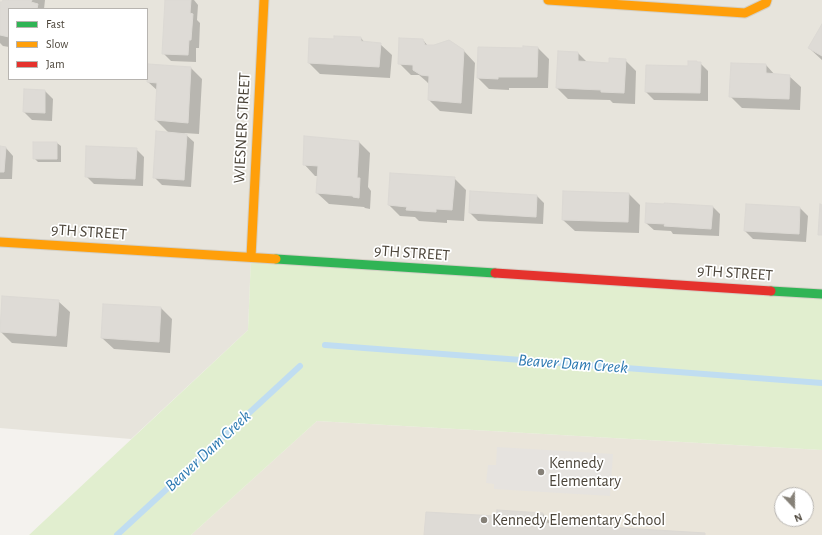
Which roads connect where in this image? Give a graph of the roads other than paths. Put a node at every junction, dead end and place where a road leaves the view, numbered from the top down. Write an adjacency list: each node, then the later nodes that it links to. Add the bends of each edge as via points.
1 (264, 0): 5 (street, WIESNER STREET)
2 (548, 0): 3 (street, via 745,13 766,3)
3 (767, 0)
4 (0, 242): 5 (street, 9TH STREET)
5 (251, 258): 6 (street, 9TH STREET)
6 (822, 294)

